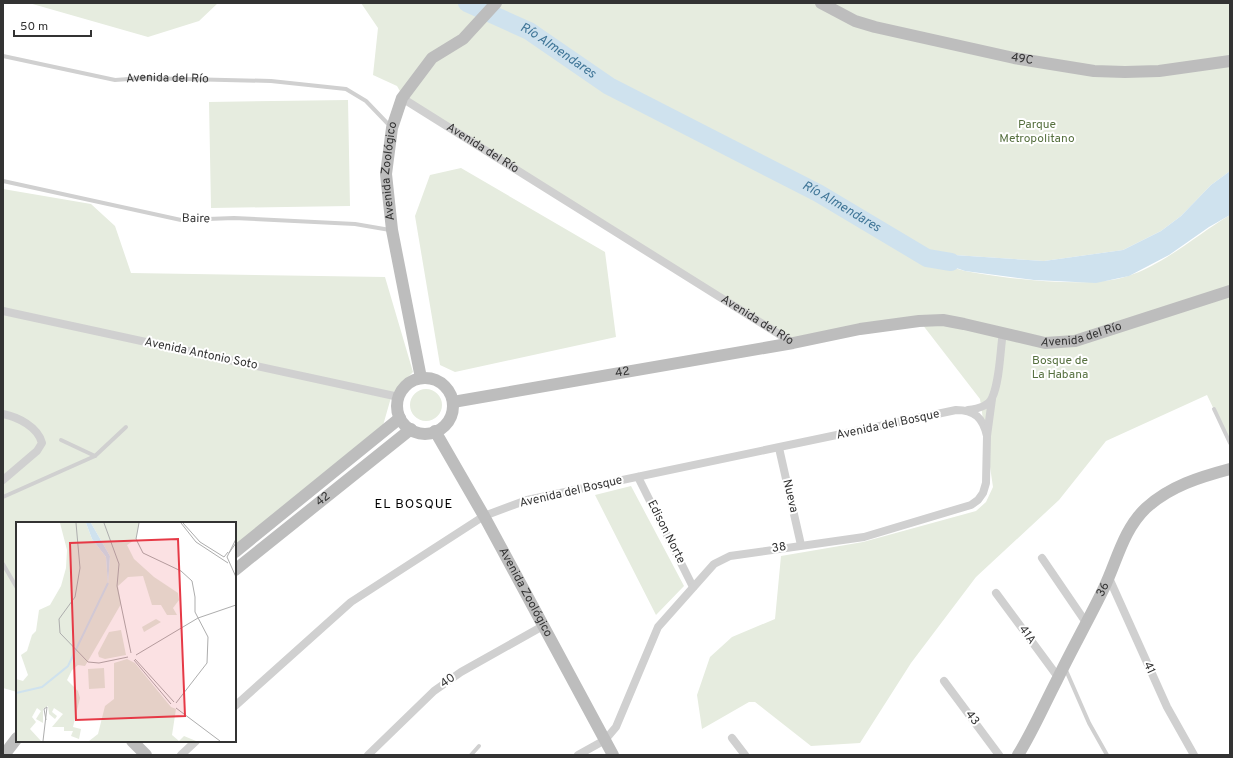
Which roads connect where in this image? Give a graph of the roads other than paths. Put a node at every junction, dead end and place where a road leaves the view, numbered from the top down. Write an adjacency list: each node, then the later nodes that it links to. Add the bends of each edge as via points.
1 (496, 3): 5 (street, Avenida Zoológico, via 463,39 432,58)
2 (821, 3): 4 (street, 49C, via 856,21 875,27 1058,66 1125,72 1188,68)
3 (3, 56): 6 (lane, Avenida del Río, via 115,80 143,78 271,81 346,89 366,101)
4 (1230, 61)
5 (402, 98): 6 (street, Avenida Zoológico); 12 (street, Avenida del Río)
6 (392, 128): 8 (street, Avenida Zoológico, via 386,174)
7 (3, 181): 8 (lane, Baire, via 181,220 234,218 348,224)
8 (392, 230): 13 (street, Avenida Zoológico)
9 (1230, 291): 11 (street, Avenida del Río, via 1075,341 1045,343)
10 (3, 311): 14 (street, Avenida Antonio Soto)
11 (1003, 332): 12 (street, Avenida del Río, via 943,320 919,321 860,329); 15 (street)
12 (793, 343): 16 (street, 42)
13 (421, 378): 14 (street, via 408,384); 16 (street, via 430,378 446,386)
14 (399, 397): 20 (street)
15 (992, 399): 18 (street, Avenida del Bosque, via 980,408); 24 (street, 38)
16 (453, 402): 23 (street, via 446,426)
17 (1214, 409): 26 (lane)
18 (967, 410): 24 (street, via 979,418 985,426); 27 (street, Avenida del Bosque, via 956,410)
19 (3, 414): 31 (street, via 17,417 40,435 42,443 37,451)
20 (400, 418): 22 (street); 35 (street, 42)
21 (126, 427): 28 (lane)
22 (411, 429): 23 (street, via 420,433); 38 (street, 42)
23 (435, 432): 33 (street, Avenida Zoológico)
24 (987, 436): 34 (street, 38, via 986,483 978,500 864,537)
25 (61, 440): 28 (lane)
26 (1230, 443)
27 (779, 448): 30 (street, Avenida del Bosque); 34 (street, Nueva)
28 (95, 456): 32 (lane)
29 (1230, 469): 39 (street, 36, via 1195,478 1165,494 1146,508 1127,533)
30 (638, 477): 33 (street, Avenida del Bosque, via 527,500); 41 (street, Edison Norte)
31 (3, 480)
32 (3, 497)
33 (484, 516): 44 (street, Avenida Zoológico); 48 (street, Avenida del Bosque, via 351,602)
34 (801, 545): 41 (street, 38, via 730,556 714,564)
35 (236, 551)
36 (1042, 558): 43 (street)
37 (3, 564): 40 (lane)
38 (236, 569)
39 (1109, 578): 43 (street, 36); 66 (street, 41, via 1167,707)
40 (16, 586)
41 (693, 587): 51 (street, 38, via 658,627 616,727)
42 (996, 593): 46 (street, 41A)
43 (1087, 624): 45 (street, 36)
44 (543, 626): 51 (street, Avenida Zoológico); 59 (street, 40, via 461,672 434,691)
45 (1064, 665): 46 (street, 36); 65 (lane, via 1089,723)
46 (1058, 677): 55 (street, 36)
47 (944, 682): 64 (street, 43)
48 (236, 705)
49 (732, 738): 63 (street)
50 (16, 739): 56 (street)
51 (605, 740): 61 (street, 38); 62 (street, Avenida Zoológico)
52 (133, 742): 57 (street)
53 (195, 742): 58 (street)
54 (479, 746): 60 (lane)
55 (1022, 753)
56 (4, 755)
57 (146, 755)
58 (181, 755)
59 (368, 755)
60 (471, 755)
61 (578, 755)
62 (613, 755)
63 (745, 755)
64 (999, 755)
65 (1107, 755)
66 (1194, 755)

